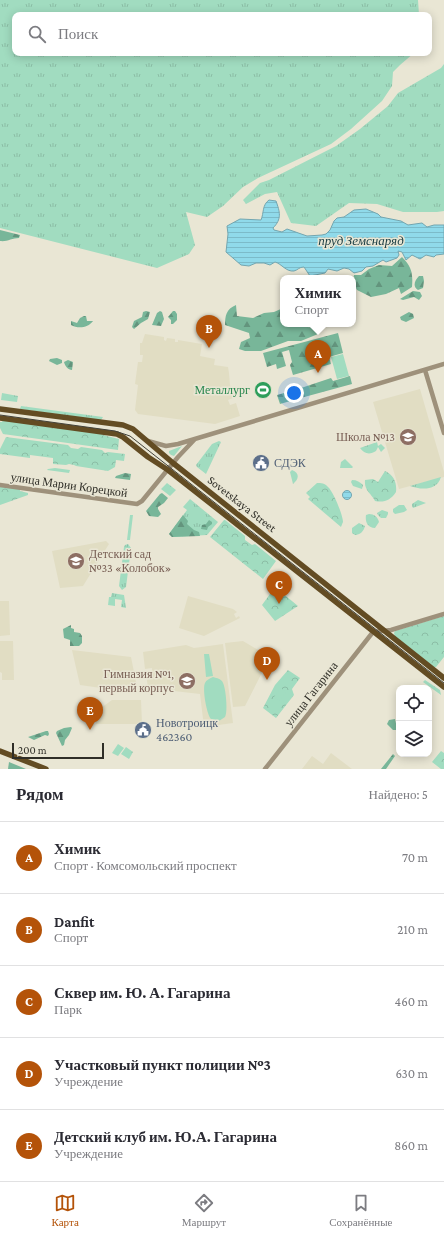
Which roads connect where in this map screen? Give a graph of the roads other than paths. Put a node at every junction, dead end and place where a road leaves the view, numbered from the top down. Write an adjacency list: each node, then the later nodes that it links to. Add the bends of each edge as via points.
1 (444, 364): 2 (street)
2 (425, 370): 5 (street); 6 (street)
3 (0, 409): 7 (main road, Sovetskaya Street, via 125,426)
4 (0, 418): 9 (main road, Sovetskaya Street, via 117,434)
5 (444, 433)
6 (197, 438): 7 (street, via 166,446); 8 (street)
7 (148, 441): 8 (main road, Sovetskaya Street)
8 (173, 463): 9 (street); 12 (main road, Sovetskaya Street)
9 (168, 470): 10 (street, улица Марии Корецкой, via 137,504); 13 (main road, Sovetskaya Street)
10 (0, 485)
11 (444, 614): 12 (street)
12 (384, 631): 13 (street); 14 (main road, Sovetskaya Street)
13 (374, 632): 15 (main road, Sovetskaya Street); 18 (street, улица Гагарина)
14 (444, 678)
15 (444, 687)
16 (0, 751): 17 (main road)
17 (46, 769)
18 (265, 769)

